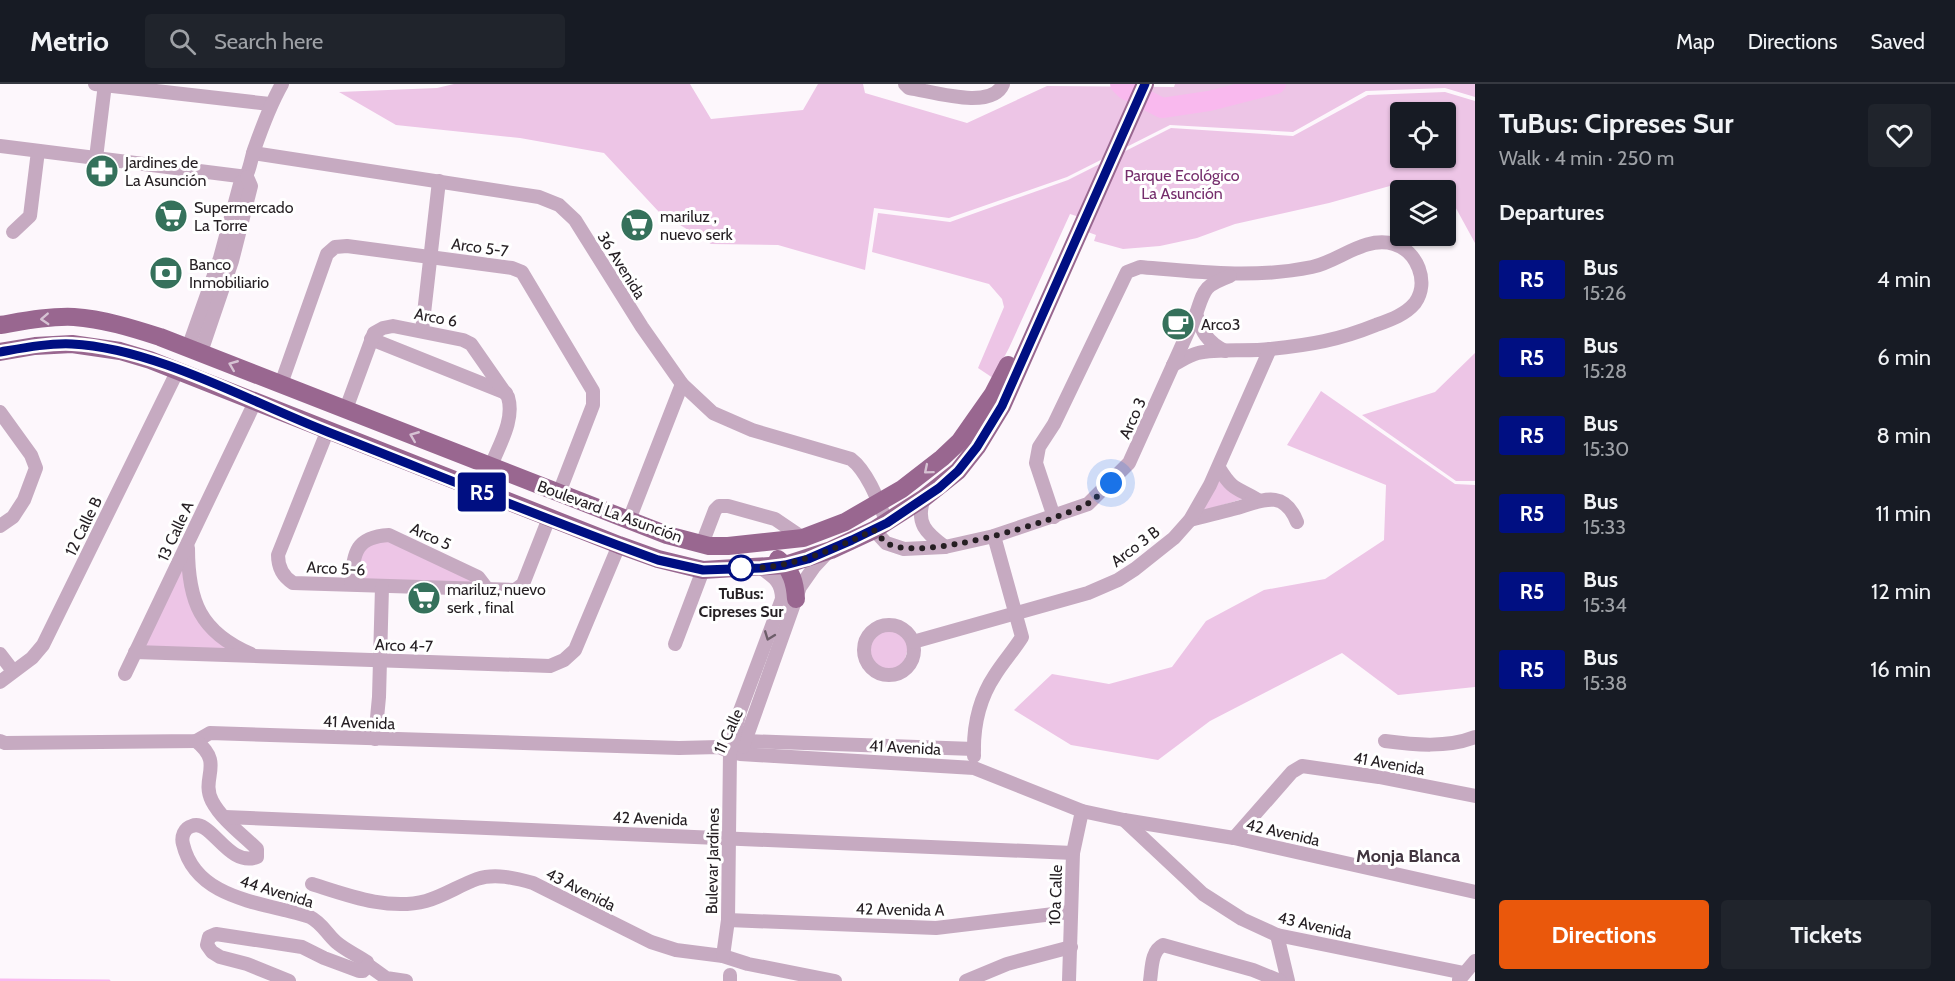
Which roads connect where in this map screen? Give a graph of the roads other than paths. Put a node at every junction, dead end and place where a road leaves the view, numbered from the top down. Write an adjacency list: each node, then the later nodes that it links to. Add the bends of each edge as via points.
1 (102, 84): 7 (street); 11 (street)
2 (282, 84): 7 (street)
3 (906, 84): 4 (street, via 909,88 980,99)
4 (1003, 84)
5 (1133, 84): 15 (main road)
6 (1145, 84): 15 (main road)
7 (270, 104): 10 (street)
8 (0, 146): 9 (street)
9 (38, 151): 11 (street); 14 (street, via 30,216)
10 (253, 153): 12 (street); 13 (street, 36 Avenida)
11 (96, 158): 12 (street)
12 (247, 177): 25 (street, via 240,184)
13 (439, 181): 16 (street); 32 (street, 36 Avenida, via 540,197 559,205 575,220)
14 (13, 232)
15 (1070, 242): 40 (main road, Boulevard La Asunción, via 993,394); 44 (main road, Boulevard La Asunción, via 1002,406)
16 (431, 258): 22 (street); 31 (street, Arco 5-7, via 335,247 327,254); 46 (street, Arco 5-7, via 522,272 593,391 593,405)
17 (1188, 271): 18 (street); 19 (street, via 1199,281); 51 (street, via 1140,267 1127,272 1054,424 1038,447 1036,463)
18 (1232, 275): 19 (street, via 1211,284); 24 (street, via 1316,267 1382,242 1393,243 1413,255 1421,278 1418,299 1400,316 1330,341)
19 (1203, 293): 20 (street, Arco 3)
20 (1196, 314): 27 (street, via 1204,335); 28 (street, Arco 3)
21 (0, 325): 25 (main road, Boulevard La Asunción, one-way to 21, via 128,327 74,317)
22 (422, 331): 23 (street, Arco 6, via 393,326 374,333); 33 (street, Arco 6, via 471,344)
23 (371, 339): 33 (street); 36 (street)
24 (1270, 349): 27 (street); 43 (street, Arco 3 B)
25 (195, 350): 30 (main road, via 187,358 190,366); 31 (main road, Boulevard La Asunción, one-way to 25)
26 (0, 352): 29 (main road, Boulevard La Asunción, via 72,344 120,351)
27 (1227, 352): 28 (street, via 1197,353)
28 (1173, 365): 51 (street, Arco 3, via 1129,463 1088,504)
29 (178, 370): 30 (main road, Boulevard La Asunción); 81 (street, 12 Calle B, via 43,645)
30 (213, 384): 35 (main road, Boulevard La Asunción)
31 (280, 384): 34 (main road, Boulevard La Asunción)
32 (682, 384): 49 (street, 36 Avenida, via 713,413 752,430 843,458 864,475); 53 (street)
33 (506, 393): 42 (street, via 511,416)
34 (314, 397): 36 (main road, Boulevard La Asunción); 38 (main road)
35 (255, 402): 38 (main road, Boulevard La Asunción); 61 (street, 13 Calle A)
36 (346, 409): 41 (main road, Boulevard La Asunción, one-way to 36)
37 (0, 412): 56 (street, via 32,455 36,468 24,500 13,517)
38 (304, 422): 39 (main road, Boulevard La Asunción)
39 (327, 432): 45 (main road, Boulevard La Asunción); 70 (street, Arco 5-6, via 278,561 283,574 293,583)
40 (960, 441): 44 (main road); 49 (main road, Boulevard La Asunción, one-way to 49, via 920,477)
41 (454, 452): 42 (main road, Boulevard La Asunción); 45 (main road)
42 (491, 466): 46 (main road, Boulevard La Asunción)
43 (1219, 468): 48 (street, via 1237,490); 54 (street, Arco 3 B)
44 (958, 471): 47 (main road, Boulevard La Asunción)
45 (444, 478): 52 (main road, Boulevard La Asunción)
46 (559, 493): 50 (main road, Boulevard La Asunción)
47 (924, 498): 57 (main road, Boulevard La Asunción); 65 (street, via 922,522)
48 (1258, 500): 54 (street); 55 (street, via 1285,504)
49 (879, 503): 57 (street); 60 (main road, Boulevard La Asunción, via 845,522)
50 (599, 508): 53 (main road, Boulevard La Asunción); 58 (main road)
51 (1054, 517): 59 (street, Arco 3)
52 (549, 518): 58 (main road, Boulevard La Asunción); 72 (street, Arco 5-6, via 523,584 508,591)
53 (629, 520): 62 (main road, Boulevard La Asunción)
54 (1190, 520): 74 (street, Arco 3 B, via 1174,538 1118,580 1088,593)
55 (1297, 522)
56 (0, 526)
57 (880, 526): 65 (street, Arco 3, via 886,543 903,549); 66 (main road, Boulevard La Asunción)
58 (589, 534): 63 (main road, Boulevard La Asunción)
59 (994, 536): 65 (street, Arco 3); 74 (street)
60 (803, 538): 62 (street, via 775,519 719,506); 64 (main road, Boulevard La Asunción)
61 (188, 543): 77 (street, 13 Calle A); 79 (street, Arco 4-7, via 188,574 198,611 217,635)
62 (702, 544): 64 (main road, Boulevard La Asunción)
63 (619, 546): 69 (main road, Boulevard La Asunción); 80 (street, Arco 4-7, via 575,650 564,660 550,666)
64 (728, 546): 67 (main road, via 765,553)
65 (945, 547)
66 (831, 550): 67 (main road, Boulevard La Asunción); 73 (street, 11 Calle, via 805,580)
67 (785, 565): 68 (main road, Boulevard La Asunción); 73 (main road)
68 (761, 568): 69 (main road, Boulevard La Asunción); 90 (street, 11 Calle, one-way to 90, via 778,581 782,599 740,711)
69 (703, 570): 76 (street)
70 (351, 584): 71 (street, Arco 5-6); 72 (street, Arco 5, via 356,550 363,541 389,535 478,577)
71 (382, 587): 72 (street, Arco 5-6); 80 (street)
72 (488, 590)
73 (796, 599): 90 (street, 11 Calle)
74 (1016, 612): 75 (street, Arco 3 B); 89 (street, via 1022,637 993,677 981,703)
75 (913, 642)
76 (675, 644)
77 (135, 652): 79 (street, Arco 4-7); 82 (street, 13 Calle A)
78 (0, 654): 81 (street)
79 (257, 657): 80 (street, Arco 4-7)
80 (379, 661): 85 (street)
81 (13, 671): 83 (street, 12 Calle B)
82 (125, 674)
83 (0, 682)
84 (1475, 737): 88 (street, via 1417,745)
85 (375, 739): 87 (street, 41 Avenida, via 210,733); 90 (street, 41 Avenida)
86 (0, 741): 87 (street, 41 Avenida)
87 (196, 741): 94 (street, via 210,755 211,799)
88 (1385, 741)
89 (974, 749): 90 (street, 41 Avenida); 91 (street)
90 (733, 750): 91 (street, 41 Avenida); 96 (street, Bulevar Jardines)
91 (974, 768): 93 (street, 41 Avenida)
92 (1475, 796): 97 (street, 41 Avenida, via 1302,766)
93 (1082, 811): 95 (street, 42 Avenida); 98 (street, 10a Calle)
94 (225, 818): 96 (street, 42 Avenida); 107 (street, 44 Avenida, via 257,849 257,857 240,856 226,849 202,825 195,824 183,833 182,840 199,876 244,901 309,916 335,942)
95 (1124, 820): 97 (street, 42 Avenida); 103 (street, 43 Avenida, via 1203,894 1242,920)
96 (729, 838): 98 (street, 42 Avenida); 102 (street, Bulevar Jardines)
97 (1234, 838): 100 (street, 42 Avenida)
98 (1073, 853): 101 (street, 10a Calle)
99 (312, 884): 105 (street, 43 Avenida, via 354,897 405,903 425,901 492,876 520,879 651,942 676,950)
100 (1475, 892)
101 (1070, 912): 102 (street, 42 Avenida A, via 936,928); 104 (street, 10a Calle)
102 (728, 920): 105 (street, Bulevar Jardines)
103 (1277, 935): 108 (street, 43 Avenida); 116 (street)
104 (1071, 947): 112 (street, via 1007,964); 113 (street, 10a Calle)
105 (723, 956): 111 (street, 43 Avenida)
106 (1475, 961): 108 (street)
107 (368, 966): 109 (street, 44 Avenida, via 359,971 302,947 216,934 209,937 207,945 220,957); 110 (street, 44 Avenida, via 386,978)
108 (1461, 977)
109 (288, 981)
110 (406, 981)
111 (835, 981)
112 (966, 981)
113 (1069, 981)
114 (1150, 981): 115 (street, via 1154,953 1163,945)
115 (1280, 981)
116 (1288, 981)

